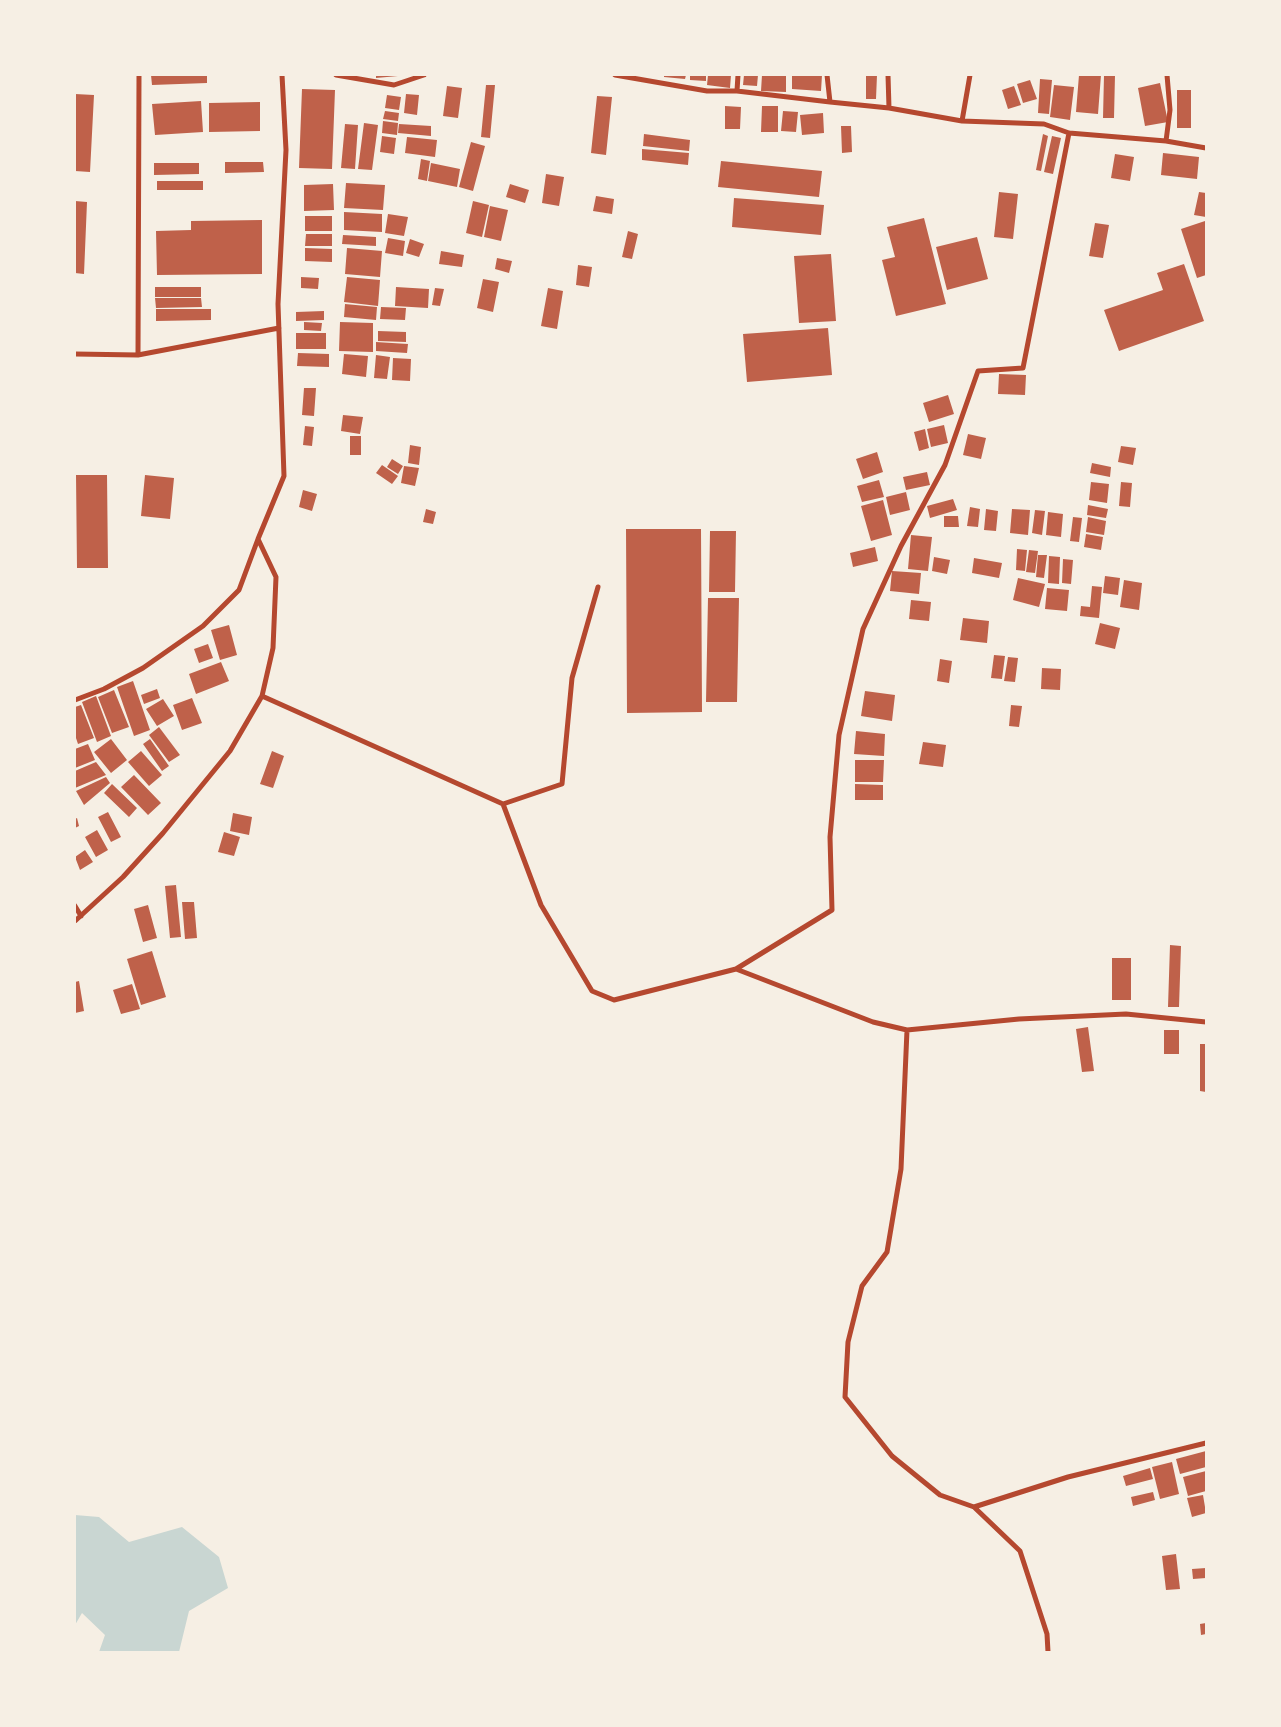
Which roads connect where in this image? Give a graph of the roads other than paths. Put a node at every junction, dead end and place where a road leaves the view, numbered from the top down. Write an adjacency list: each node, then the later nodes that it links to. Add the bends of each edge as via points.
1 (139, 75): 22 (street)
2 (282, 75): 20 (street, via 286,150)
3 (336, 75): 12 (street)
4 (371, 75): 12 (street)
5 (424, 75): 12 (street, via 394,85)
6 (614, 75): 13 (street, via 707,91)
7 (738, 75): 13 (street)
8 (827, 75): 14 (street)
9 (888, 75): 15 (street)
10 (970, 75): 16 (street)
11 (1167, 75): 18 (street, via 1170,110)
12 (370, 82)
13 (737, 91): 14 (street)
14 (830, 102): 15 (street)
15 (889, 108): 16 (street)
16 (962, 121): 17 (street, via 1044,124)
17 (1070, 133): 18 (street); 31 (street, via 1023,368 978,371 945,465 901,546 863,629 839,735 830,837 832,910)
18 (1166, 141): 19 (street)
19 (1206, 148)
20 (278, 328): 22 (street); 23 (street, via 284,476)
21 (75, 354): 22 (street)
22 (138, 355)
23 (258, 539): 25 (street, via 276,577 273,648); 26 (street, via 239,590 203,626 143,668)
24 (598, 587): 27 (street, via 572,678 562,784)
25 (262, 696): 27 (street); 29 (street, via 230,751 163,833)
26 (75, 700)
27 (503, 804): 31 (street, via 541,905 592,991 614,1000)
28 (75, 906): 29 (street)
29 (81, 916): 30 (street)
30 (75, 921)
31 (736, 969): 33 (street, via 874,1022)
32 (1206, 1022): 33 (street, via 1126,1014 1019,1019)
33 (907, 1030): 35 (street, via 901,1169 887,1252 862,1286 848,1342 845,1397 892,1456 940,1495)
34 (1206, 1443): 35 (street, via 1068,1477)
35 (974, 1507): 36 (street, via 1020,1551 1047,1634)
36 (1048, 1652)

